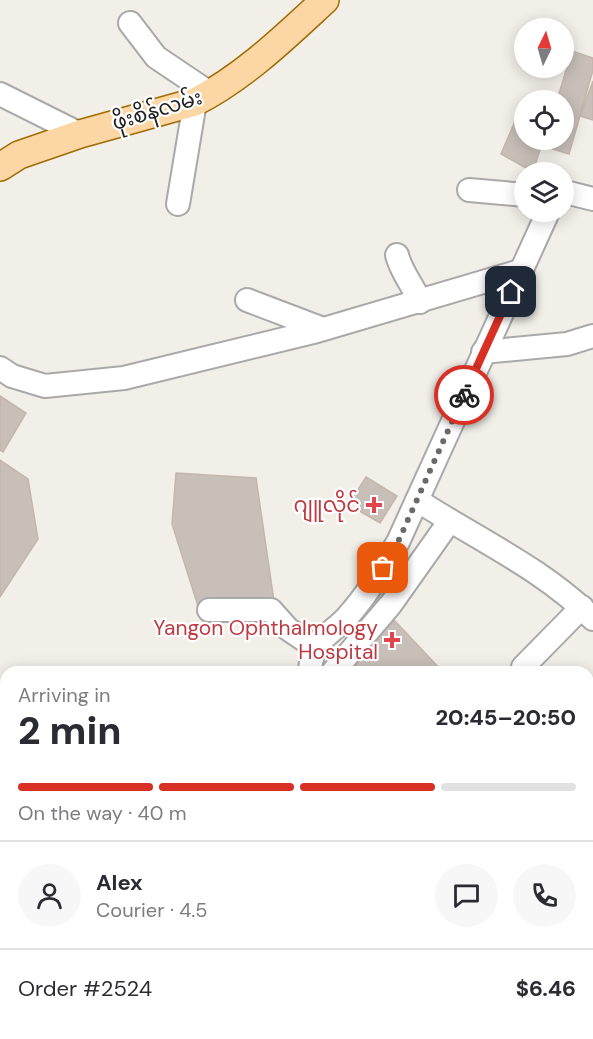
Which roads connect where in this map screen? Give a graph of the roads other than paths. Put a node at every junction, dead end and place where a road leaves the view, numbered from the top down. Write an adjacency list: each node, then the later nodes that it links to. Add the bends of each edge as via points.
1 (325, 0): 4 (main road, ဖိုးစိန်လမ်း, via 241,73)
2 (130, 23): 4 (street, via 156,57)
3 (0, 94): 5 (street)
4 (203, 98): 5 (main road, ဖိုးစိန်လမ်း); 11 (street)
5 (80, 134): 6 (main road, ဖိုးစိန်လမ်း, via 19,155)
6 (0, 167)
7 (469, 190): 8 (street)
8 (514, 194)
9 (574, 194): 10 (street)
10 (593, 199)
11 (178, 204)
12 (543, 222): 14 (street)
13 (397, 255): 16 (street)
14 (520, 271): 16 (street); 19 (street)
15 (247, 300): 17 (street)
16 (420, 302): 17 (street)
17 (323, 329): 20 (street, via 124,378 45,386)
18 (593, 336): 19 (street, via 567,344)
19 (483, 352): 21 (street)
20 (0, 368)
21 (417, 500): 22 (street); 25 (street, via 383,568 348,616)
22 (449, 522): 24 (street, via 524,565); 27 (street, via 391,604)
23 (209, 610): 25 (street, via 271,610 288,629)
24 (587, 613): 28 (street)
25 (316, 648): 26 (street)
26 (310, 666)
27 (340, 666)
28 (524, 666)

